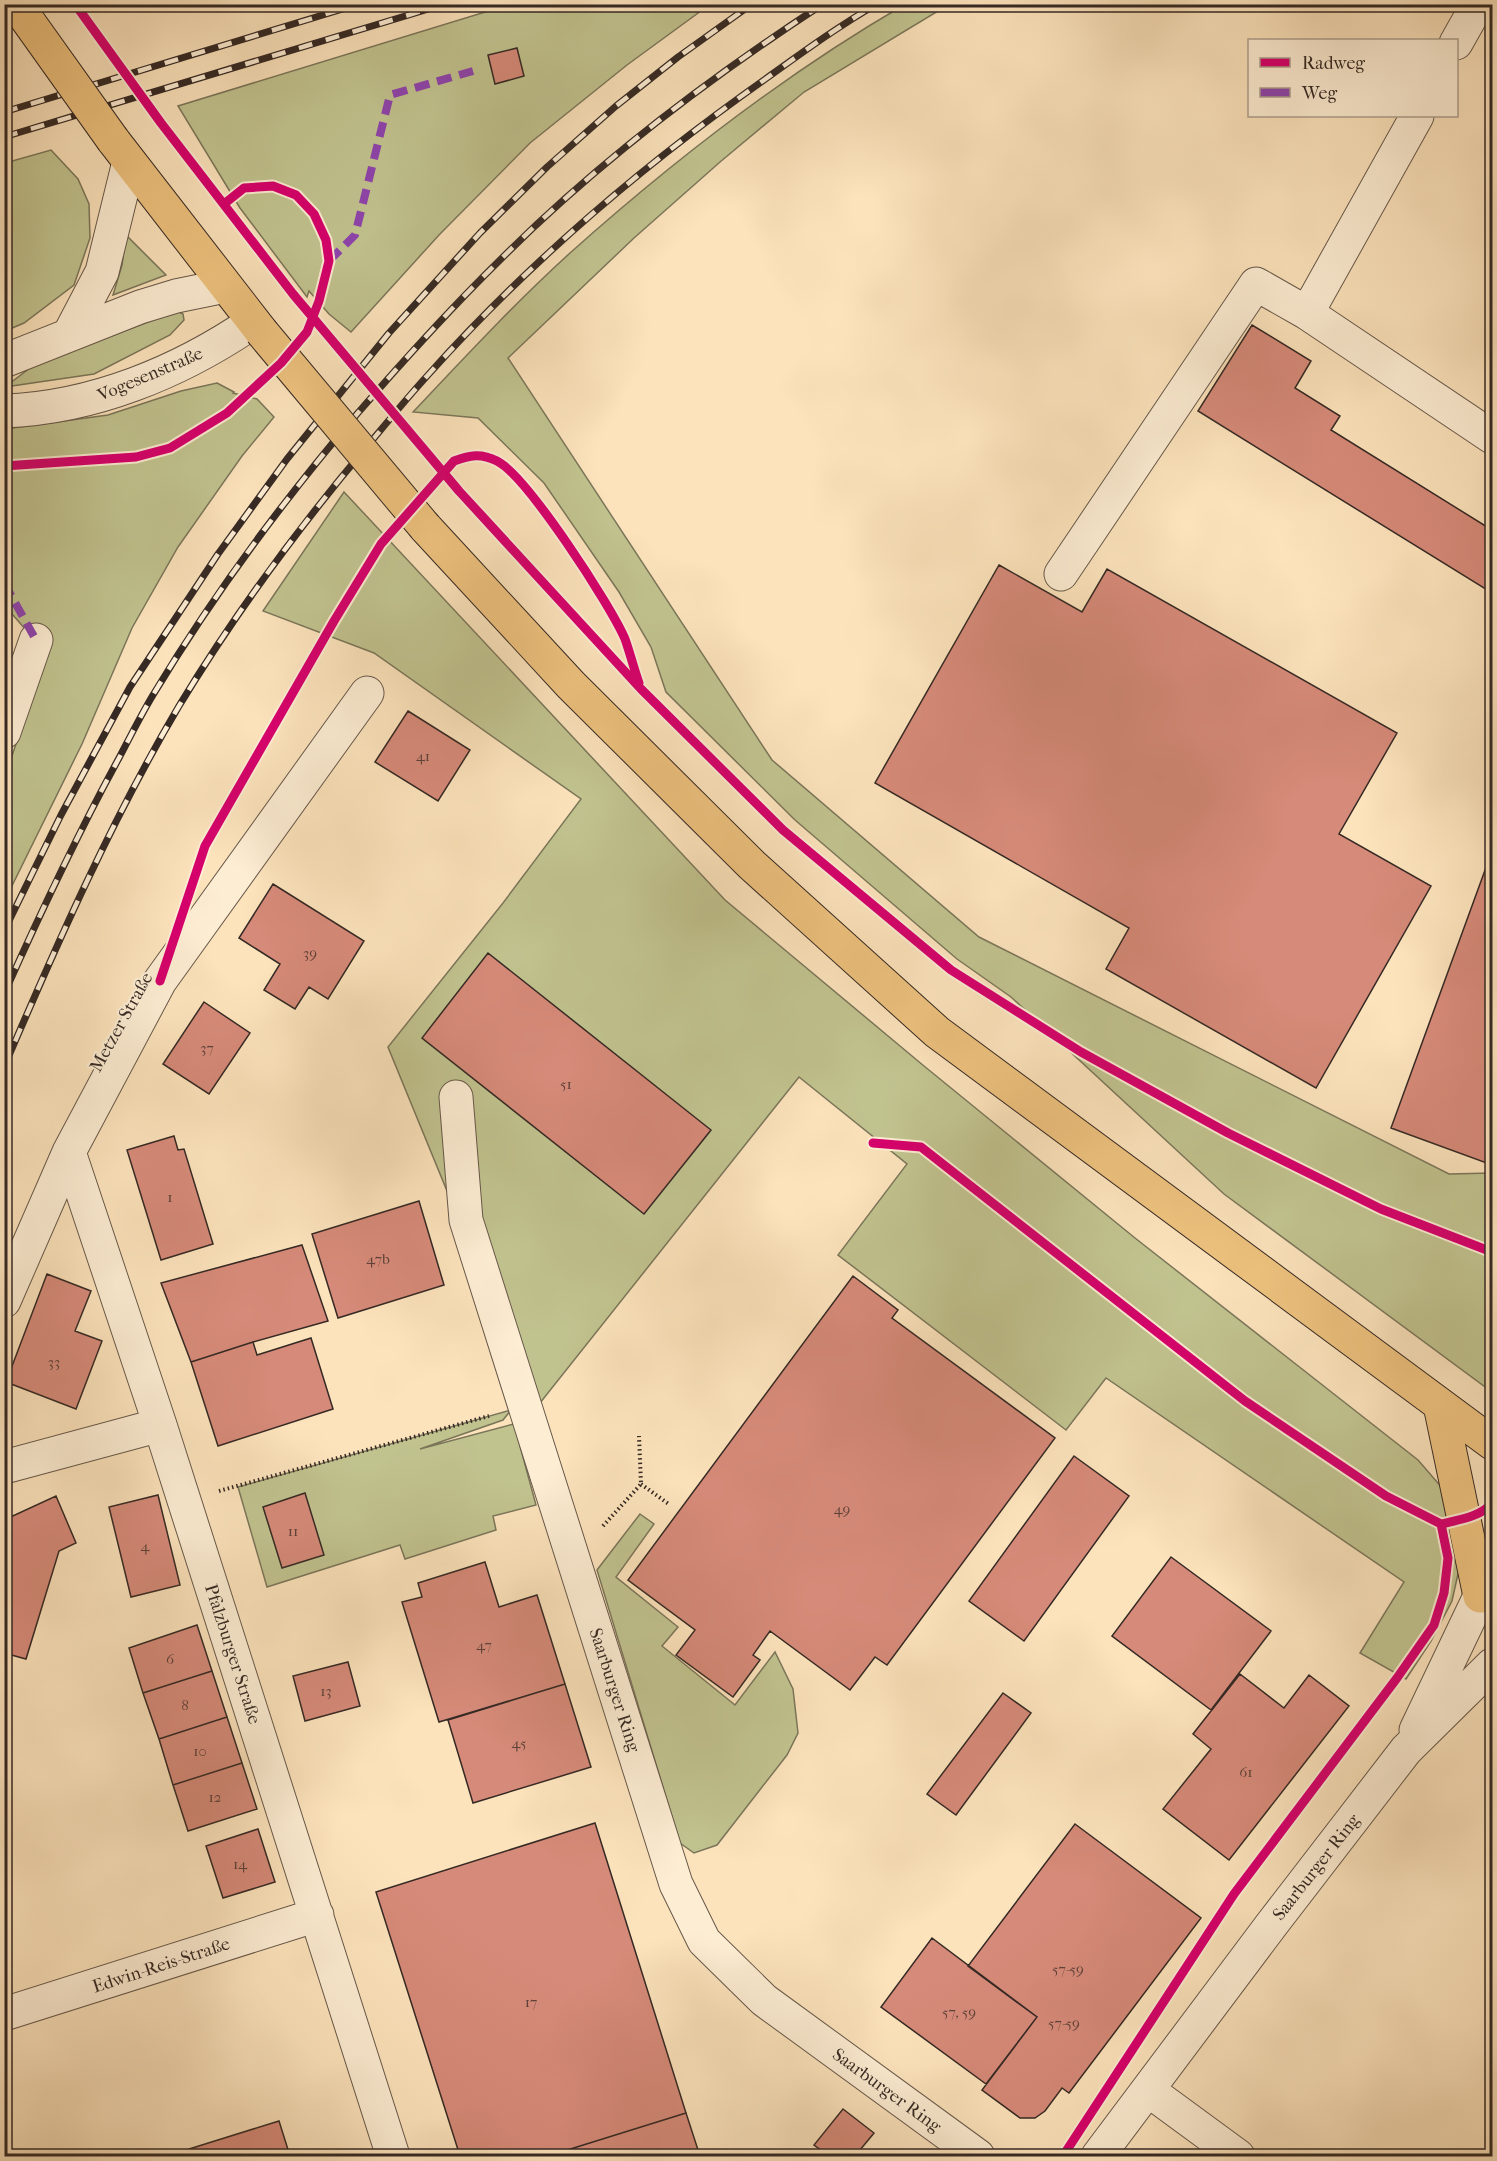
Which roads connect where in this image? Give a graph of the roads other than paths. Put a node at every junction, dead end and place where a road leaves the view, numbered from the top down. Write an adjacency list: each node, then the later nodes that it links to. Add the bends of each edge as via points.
1 (16, 4): 5 (main road, bridge)
2 (1478, 4): 3 (street)
3 (1458, 39)
4 (1416, 117): 7 (street)
5 (121, 151): 6 (main road); 9 (street, via 102,272)
6 (225, 286): 8 (main road); 9 (street, via 149,304)
7 (1308, 313): 12 (street); 13 (street, via 1256,284)
8 (257, 326): 11 (street, Vogesenstraße, via 138,383 91,399 49,408); 20 (main road, bridge, via 425,526 571,685 727,840 937,1032)
9 (70, 333): 10 (street)
10 (4, 361)
11 (4, 411)
12 (1492, 437)
13 (1061, 574)
14 (36, 640): 16 (street)
15 (367, 693): 18 (street, Metzer Straße, via 160,981)
16 (4, 732)
17 (456, 1097): 31 (street, Saarburger Ring, via 465,1220 676,1884 704,1941 764,2000)
18 (69, 1152): 19 (street, Metzer Straße); 21 (street, Pfalzburger Straße)
19 (4, 1301)
20 (1440, 1405): 22 (main road); 24 (main road)
21 (160, 1425): 23 (street); 27 (street, Pfalzburger Straße)
22 (1492, 1443)
23 (4, 1467)
24 (1486, 1589): 26 (street, Saarburger Ring)
25 (1492, 1665): 26 (street, Saarburger Ring)
26 (1406, 1750): 29 (street, Saarburger Ring)
27 (317, 1915): 28 (street, Edwin-Reis-Straße); 30 (street, Pfalzburger Straße)
28 (4, 2014)
29 (1148, 2090): 32 (street, Saarburger Ring); 33 (street)
30 (393, 2157)
31 (978, 2157)
32 (1098, 2157)
33 (1238, 2157)

